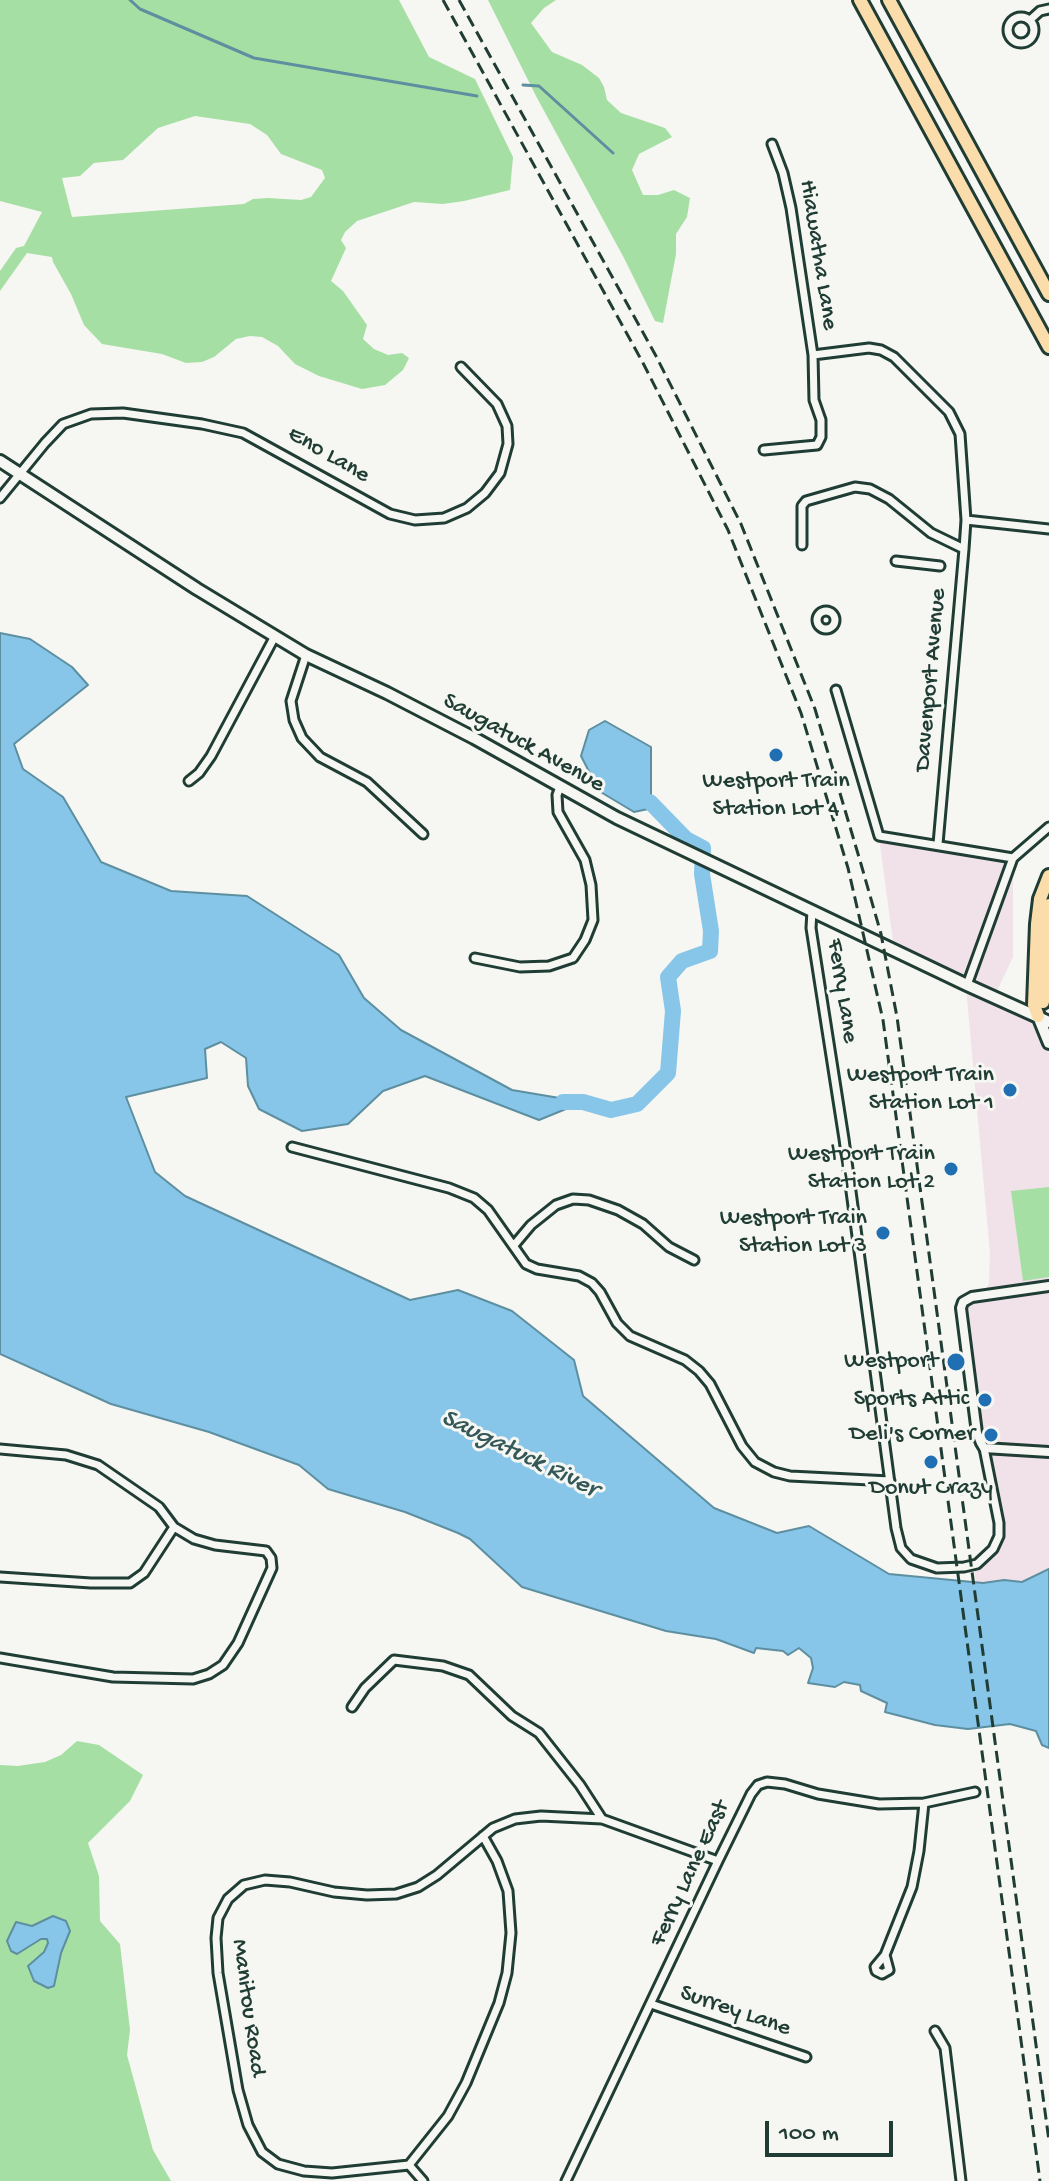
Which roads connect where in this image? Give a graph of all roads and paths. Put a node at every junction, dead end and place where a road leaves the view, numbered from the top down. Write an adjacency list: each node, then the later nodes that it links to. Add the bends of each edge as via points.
1 (860, 0): 7 (highway)
2 (889, 0): 6 (highway)
3 (1049, 9): 4 (street)
4 (1030, 20)
5 (772, 144): 8 (street, Hiawatha Lane, via 791,208)
6 (1049, 294)
7 (1049, 347)
8 (813, 355): 10 (street, via 814,400 821,420 817,445); 14 (street, Hiawatha Lane, via 881,350 949,412 960,434)
9 (461, 367): 12 (street, Eno Lane, via 500,409 507,426 507,451 500,473 480,498 437,519 390,514 243,433 123,413 97,413 66,422)
10 (764, 450)
11 (0, 461): 12 (main road, Saugatuck Avenue)
12 (20, 474): 13 (street, Eno Lane); 20 (main road, Saugatuck Avenue)
13 (0, 498)
14 (966, 520): 15 (street); 17 (street, Davenport Avenue)
15 (1049, 529)
16 (802, 545): 17 (street, via 806,501 855,487 889,499 931,533)
17 (964, 549): 27 (street, Davenport Avenue)
18 (896, 561): 19 (street)
19 (940, 566)
20 (274, 638): 21 (main road, Saugatuck Avenue); 23 (street, via 211,756)
21 (306, 655): 24 (main road, Saugatuck Avenue, via 450,725); 26 (street, via 291,701 302,738 320,757 379,791)
22 (836, 690): 27 (street, via 879,836)
23 (189, 781)
24 (560, 787): 31 (main road, Saugatuck Avenue); 32 (street, via 558,812 585,860 591,885 593,920 585,940 573,958 549,966 520,967)
25 (1049, 827): 28 (street)
26 (423, 834)
27 (938, 844): 28 (street)
28 (1013, 858): 33 (street)
29 (1049, 876): 34 (highway, via 1039,908 1034,1005)
30 (1049, 905): 34 (highway)
31 (812, 911): 33 (main road, Saugatuck Avenue); 43 (street, Ferry Lane)
32 (475, 958)
33 (967, 985): 34 (main road, Saugatuck Avenue)
34 (1044, 1019): 35 (main road)
35 (1049, 1043)
36 (292, 1147): 37 (street, via 474,1198)
37 (515, 1244): 38 (street, via 556,1205 589,1200 643,1224); 43 (street, via 526,1264 592,1283 630,1336 699,1371 755,1462 790,1476)
38 (694, 1260)
39 (1049, 1286): 40 (street, via 963,1302 977,1433)
40 (984, 1448): 42 (street); 43 (street, Ferry Lane, via 999,1536 977,1564 947,1568 911,1559 896,1533)
41 (0, 1449): 44 (street, via 66,1455 98,1465 159,1507)
42 (1049, 1452)
43 (890, 1481)
44 (174, 1527): 45 (street, via 144,1573 130,1583); 46 (street, via 194,1539 266,1551 271,1558 272,1568 223,1665 193,1679 113,1677)
45 (0, 1577)
46 (0, 1658)
47 (352, 1707): 50 (street, via 394,1660 469,1675 512,1716 539,1733)
48 (975, 1792): 49 (street, Ferry Lane East)
49 (924, 1803): 52 (street, Ferry Lane East, via 851,1801 767,1782 751,1794); 53 (street, via 912,1887)
50 (602, 1819): 51 (street, Manitou Road, via 515,1819); 52 (street, Manitou Road)
51 (483, 1836): 57 (street, via 508,1891 507,1973 466,2083 448,2116); 57 (street, Manitou Road, via 418,1887 396,1894 367,1895 265,1880 244,1885 218,1918 218,1973 238,2090 262,2152 278,2164 304,2171)
52 (718, 1861): 54 (street, Ferry Lane East)
53 (885, 1955)
54 (651, 2004): 56 (street, Surrey Lane); 59 (street, Ferry Lane East)
55 (935, 2031): 60 (street, via 945,2048)
56 (806, 2057)
57 (409, 2165): 58 (street)
58 (423, 2181)
59 (566, 2181)
60 (961, 2181)

